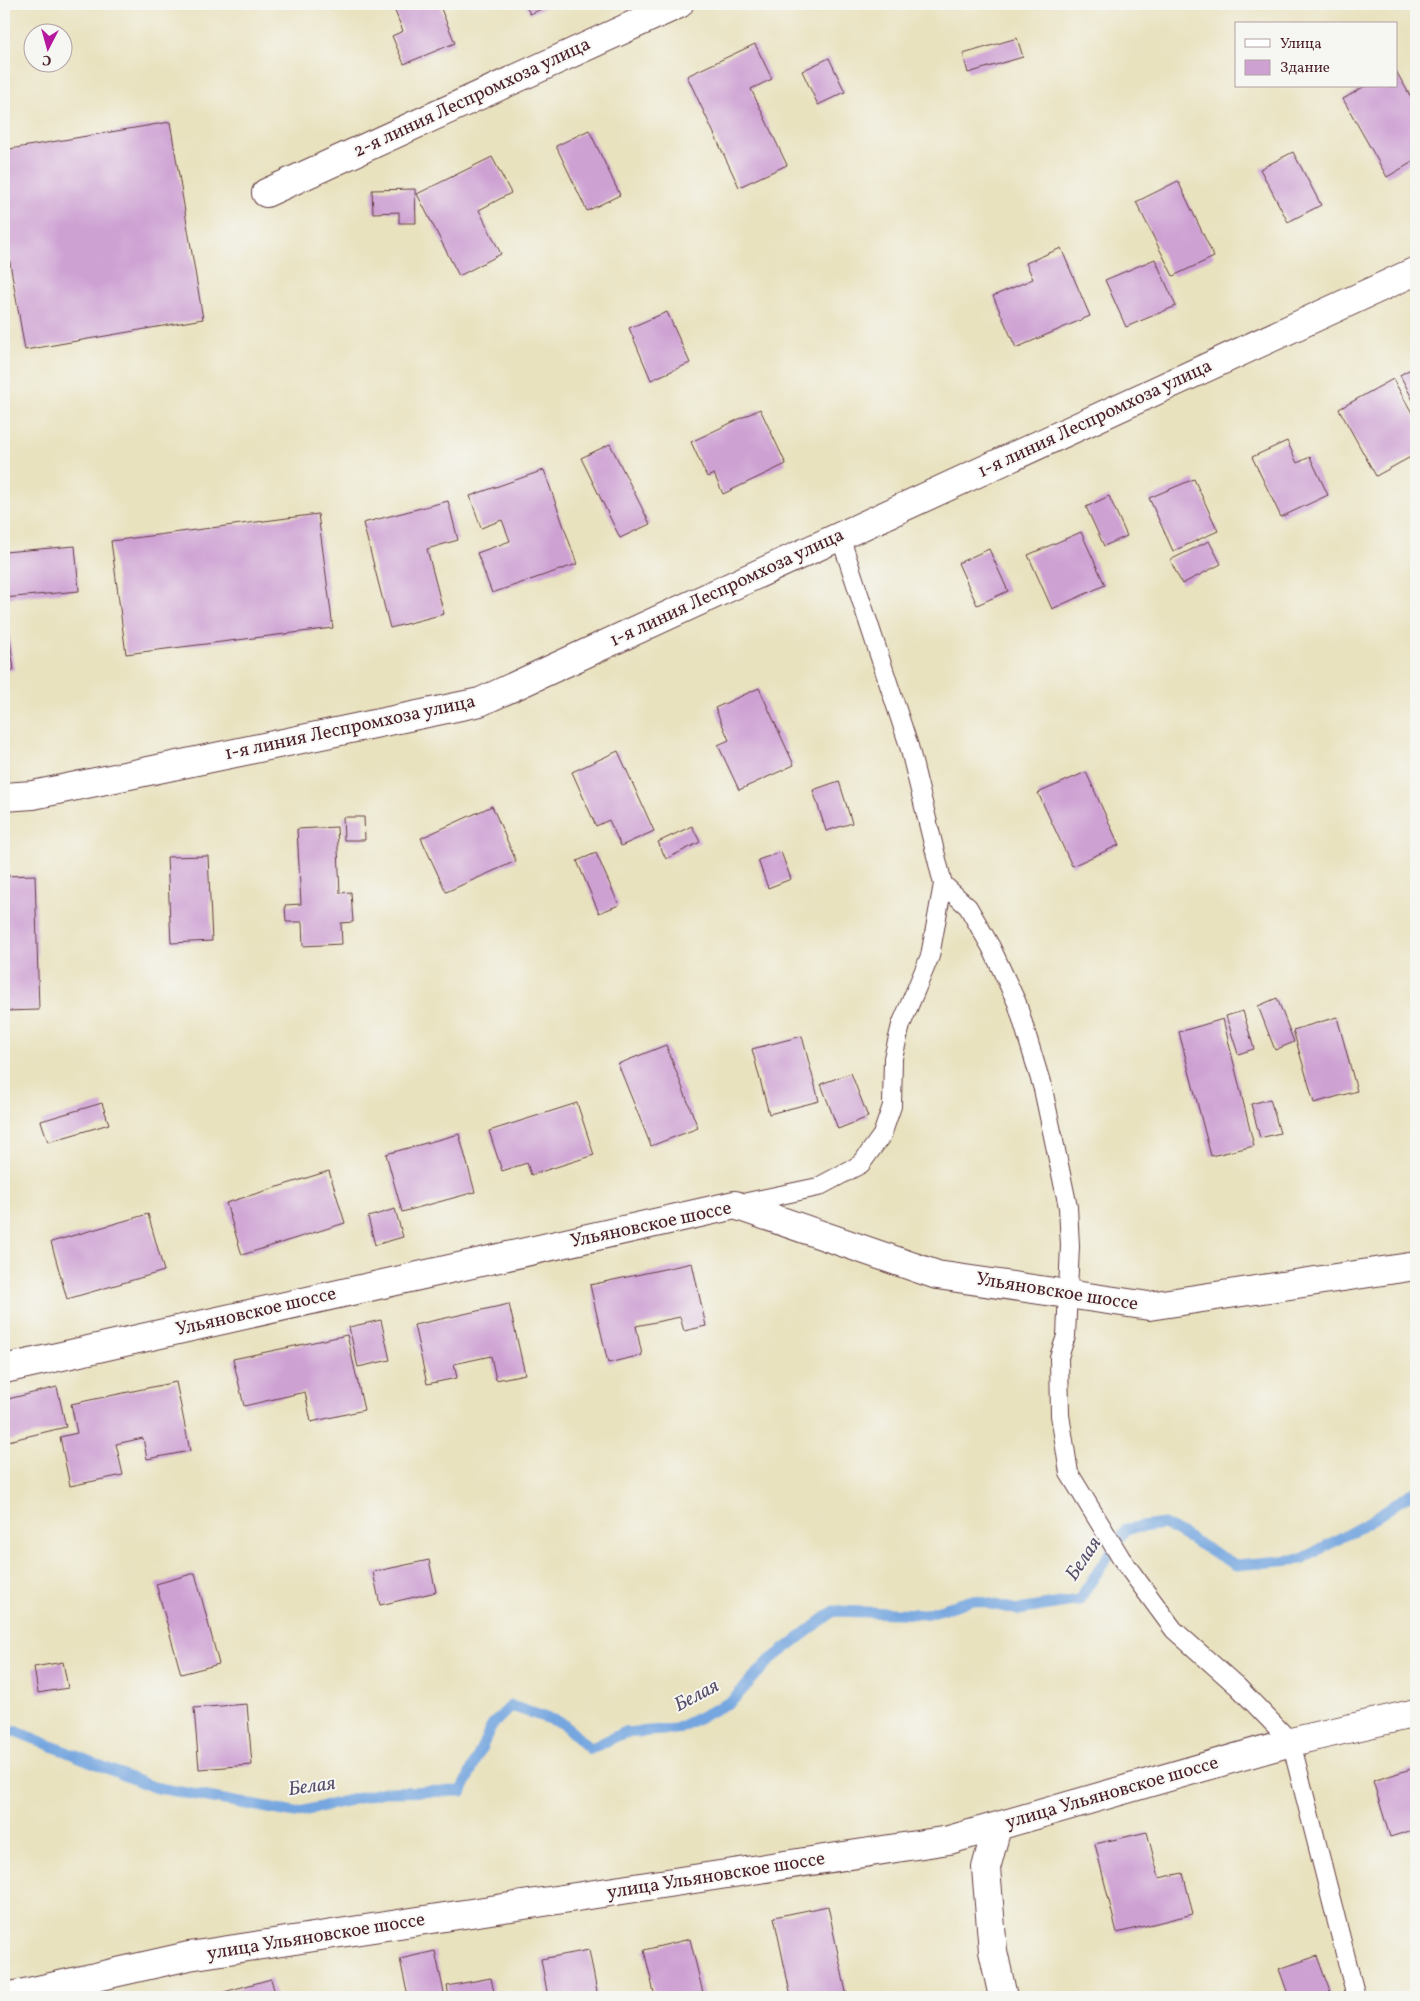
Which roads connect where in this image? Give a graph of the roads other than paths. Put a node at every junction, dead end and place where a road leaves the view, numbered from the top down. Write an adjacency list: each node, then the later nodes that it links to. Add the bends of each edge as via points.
1 (679, 4): 2 (street, 2-я линия Леспромхоза улица)
2 (266, 193)
3 (1416, 271): 4 (street, 1-я линия Леспромхоза улица)
4 (840, 536): 5 (street, 1-я линия Леспромхоза улица, via 480,702 33,795); 6 (lane, via 909,746)
5 (4, 797)
6 (942, 884): 7 (lane, via 930,956 900,1025 893,1058 892,1106 882,1135 861,1164 818,1187); 9 (lane, via 968,908 991,947 1017,1003 1044,1089 1068,1207)
7 (735, 1205): 9 (street, Ульяновское шоссе, via 937,1274); 10 (street, Ульяновское шоссе)
8 (1416, 1266): 9 (street, Ульяновское шоссе, via 1150,1306)
9 (1067, 1294): 12 (lane, via 1066,1336 1059,1357 1060,1415 1069,1473 1121,1558 1174,1630 1238,1687)
10 (4, 1369)
11 (1416, 1713): 12 (street, улица Ульяновское шоссе)
12 (1291, 1742): 13 (street, улица Ульяновское шоссе); 16 (lane)
13 (997, 1826): 14 (street, улица Ульяновское шоссе, via 949,1840 189,1956); 15 (street, via 986,1868 993,1951)
14 (7, 1997)
15 (1003, 1997)
16 (1356, 1997)

